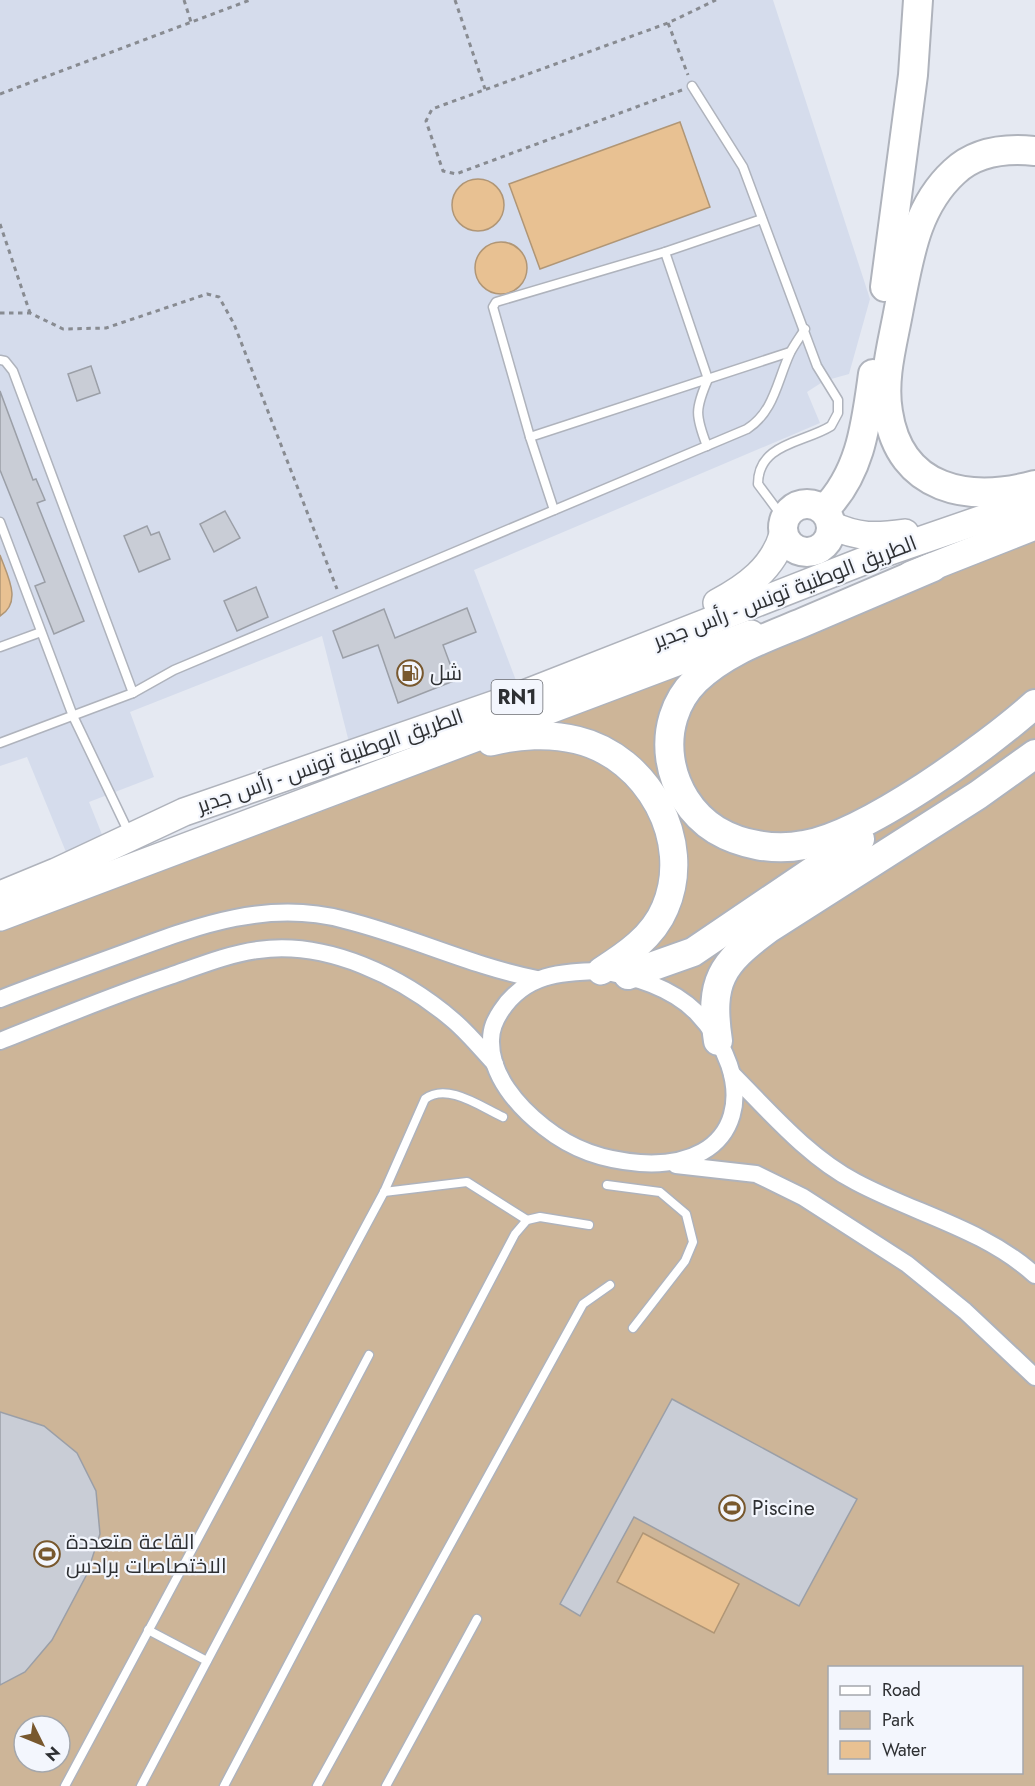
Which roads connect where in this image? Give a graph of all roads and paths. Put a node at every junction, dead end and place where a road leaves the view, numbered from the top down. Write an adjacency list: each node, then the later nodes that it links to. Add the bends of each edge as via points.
1 (184, 0): 6 (path)
2 (250, 0): 6 (path)
3 (455, 0): 9 (path)
4 (716, 0): 7 (path)
5 (918, 0): 26 (highway, via 913,75 863,435 853,468)
6 (191, 22): 10 (path)
7 (668, 23): 8 (path); 9 (path)
8 (692, 86): 9 (path, via 456,174 443,171 426,121 428,115 432,109); 12 (lane, via 743,167)
9 (485, 88)
10 (0, 94)
11 (1035, 151): 23 (highway, via 1003,150 969,161 955,171 927,205 915,231 909,259 890,357 887,410 900,450 930,480 957,492 982,494)
12 (762, 219): 14 (lane); 17 (lane)
13 (0, 224): 16 (path)
14 (664, 252): 20 (lane); 21 (lane, via 494,304)
15 (0, 313): 16 (path)
16 (30, 313): 32 (path, via 63,328 106,328 207,294 219,297 234,324)
17 (805, 329): 18 (lane); 29 (lane, via 817,366 838,400 838,413 831,426 774,450 761,466 758,484)
18 (790, 352): 20 (lane); 22 (lane, via 768,411 758,422)
19 (0, 360): 36 (lane, via 13,371)
20 (708, 379): 21 (lane); 22 (lane, via 696,410)
21 (530, 437): 25 (lane)
22 (707, 446): 25 (lane)
23 (1035, 485)
24 (1035, 501): 30 (main road, الطريق الوطنية تونس - رأس جدير / RN1)
25 (554, 510): 32 (lane)
26 (827, 517): 29 (highway, via 813,505 802,505 791,510); 29 (highway, via 827,542 812,552 794,549); 30 (main road, via 852,534 871,538)
27 (0, 522): 33 (lane)
28 (1035, 526): 31 (main road, الطريق الوطنية تونس - رأس جدير / RN1)
29 (784, 527): 35 (main road, via 777,554 750,584 704,610 632,642)
30 (940, 533): 35 (main road, الطريق الوطنية تونس - رأس جدير / RN1)
31 (933, 567): 37 (highway, via 737,651 698,679 679,705 669,742 672,772 689,803 715,829 734,839 769,847 819,842 903,799 986,743); 43 (main road, الطريق الوطنية تونس - رأس جدير / RN1)
32 (341, 600): 36 (lane, via 174,670)
33 (41, 632): 34 (lane); 38 (lane)
34 (0, 647)
35 (600, 665): 44 (main road, الطريق الوطنية تونس - رأس جدير / RN1, via 184,812)
36 (133, 693): 38 (lane)
37 (1035, 704)
38 (73, 716): 40 (lane); 44 (lane)
39 (1035, 720): 48 (highway, via 998,749 693,952)
40 (0, 743)
41 (1035, 754): 45 (highway)
42 (1035, 771): 45 (highway)
43 (375, 775): 47 (main road, الطريق الوطنية تونس - رأس جدير / RN1); 48 (main road, via 494,741 544,736 578,740 598,748 630,770 644,783 666,818 675,858 674,877 658,921)
44 (130, 836): 46 (main road, الطريق الوطنية تونس - رأس جدير / RN1)
45 (910, 839): 52 (highway, via 741,950 729,964 716,992)
46 (0, 895)
47 (0, 917)
48 (614, 973): 49 (street, via 574,972); 52 (street, via 673,996 694,1011)
49 (537, 979): 50 (street, via 497,971 344,919 259,912 185,930); 53 (street, via 512,994 493,1023 491,1042)
50 (0, 999)
51 (0, 1041): 53 (street, via 225,957 259,949 288,949 357,962 414,991 454,1022)
52 (718, 1041): 54 (street)
53 (496, 1065): 56 (street, via 504,1085 527,1114 563,1142 617,1161)
54 (730, 1073): 56 (street, via 736,1104 728,1126 712,1146 691,1158); 61 (street, via 826,1163 912,1210 987,1240)
55 (503, 1117): 58 (lane, via 448,1092 434,1092 416,1116)
56 (661, 1164): 65 (street, via 756,1174 803,1197 907,1264 965,1311)
57 (607, 1185): 63 (lane, via 660,1192 686,1214 693,1242 685,1261)
58 (384, 1192): 59 (lane, via 467,1182); 67 (lane)
59 (527, 1220): 60 (lane, via 540,1216); 71 (lane, via 515,1234)
60 (589, 1225)
61 (1035, 1275)
62 (610, 1285): 72 (lane, via 582,1304)
63 (633, 1328)
64 (369, 1355): 68 (lane)
65 (1035, 1377)
66 (477, 1619): 73 (lane)
67 (148, 1630): 68 (lane); 69 (lane)
68 (207, 1662): 70 (lane)
69 (65, 1786)
70 (141, 1786)
71 (224, 1786)
72 (317, 1786)
73 (386, 1786)

